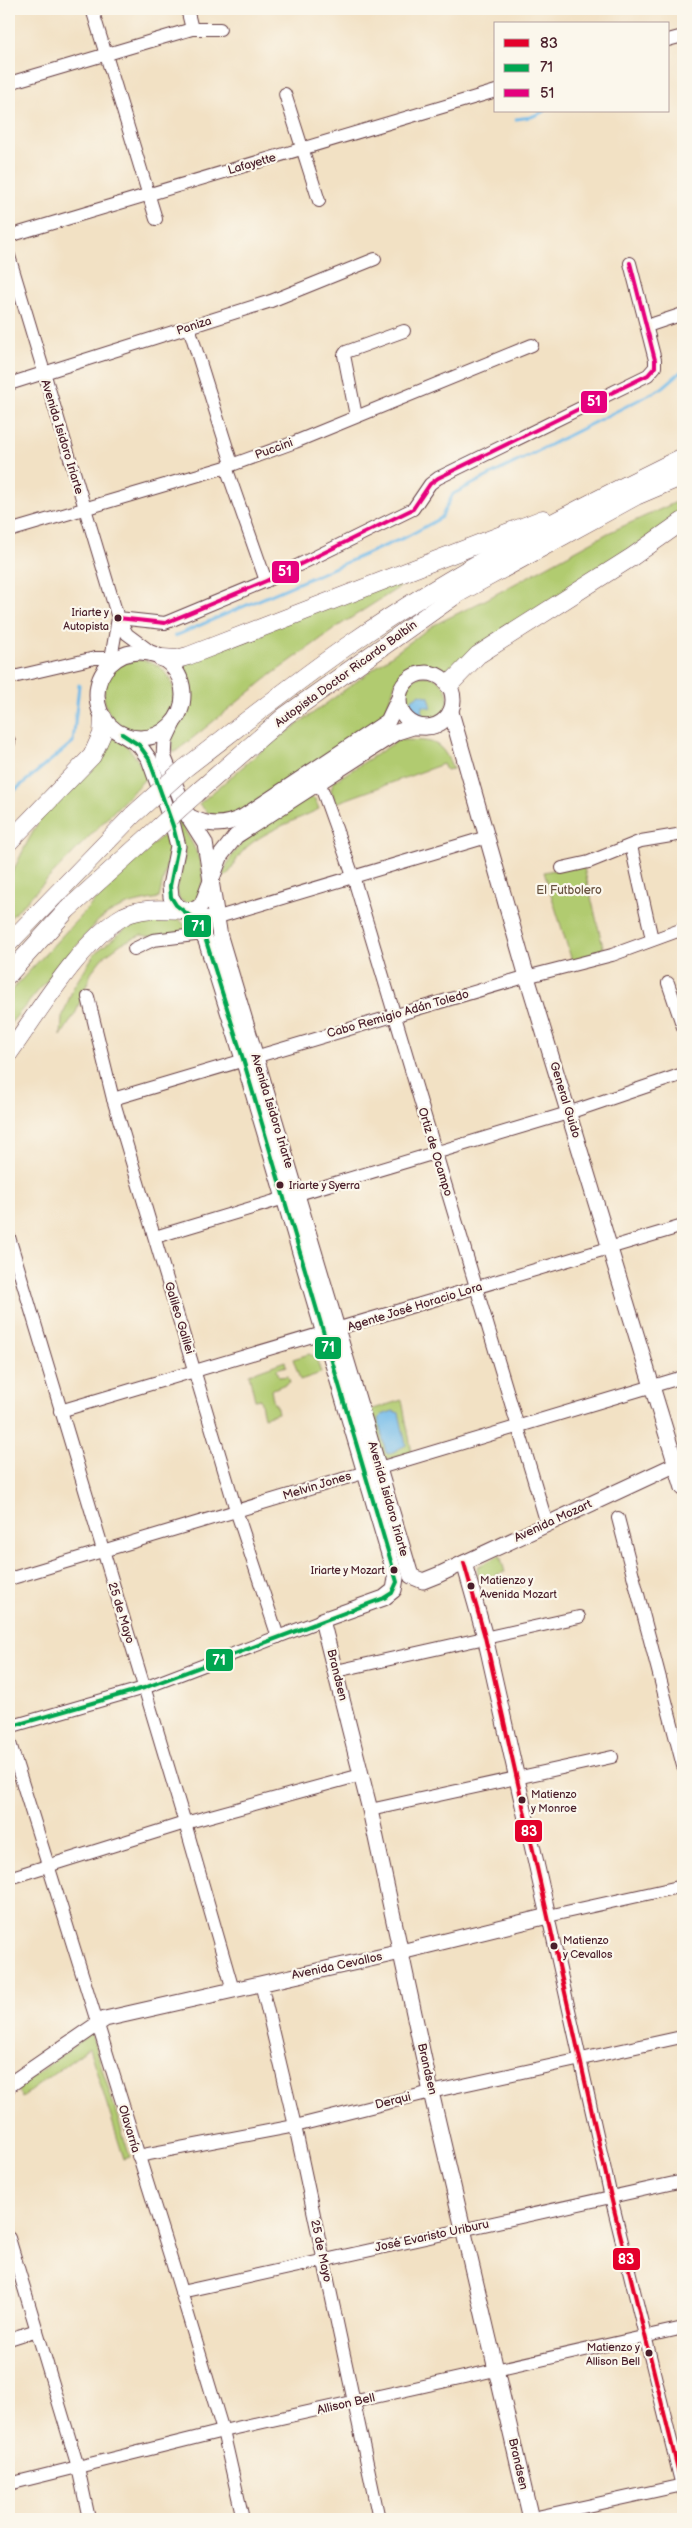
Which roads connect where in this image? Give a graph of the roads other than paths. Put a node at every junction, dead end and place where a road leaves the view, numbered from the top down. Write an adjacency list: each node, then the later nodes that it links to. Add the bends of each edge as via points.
1 (92, 9): 7 (street)
2 (187, 9): 4 (street)
3 (220, 28): 4 (street)
4 (192, 29): 7 (street)
5 (683, 36): 6 (street)
6 (670, 39)
7 (106, 55): 8 (street); 12 (street)
8 (9, 83)
9 (494, 92): 11 (street, Lafayette)
10 (286, 94): 11 (street)
11 (303, 149): 12 (street, Lafayette); 13 (street)
12 (148, 195): 14 (street); 15 (street, Lafayette)
13 (320, 201)
14 (156, 219)
15 (9, 236)
16 (9, 256): 24 (street, Avenida Isidoro Iriarte)
17 (375, 259): 21 (street, Paniza, via 271,301)
18 (630, 263): 20 (street)
19 (683, 314): 20 (street)
20 (647, 326): 34 (street, via 655,360 655,367 648,375 438,478 413,509)
21 (189, 327): 24 (street, Paniza); 28 (street)
22 (404, 331): 26 (street, via 344,355)
23 (532, 344): 26 (street, Puccini)
24 (43, 374): 25 (street, Paniza); 31 (street, Avenida Isidoro Iriarte)
25 (9, 384)
26 (356, 416): 28 (street, Puccini)
27 (683, 457): 30 (highway, Autopista Doctor Ricardo Balbín)
28 (229, 465): 31 (street, Puccini); 34 (street)
29 (683, 476): 62 (highway, Autopista Doctor Ricardo Balbín, bridge, via 636,496 457,594 284,716 67,910)
30 (593, 502): 36 (highway, via 188,656 177,659); 60 (highway, Autopista Doctor Ricardo Balbín, bridge, via 443,585 354,641 184,769 133,815)
31 (84, 509): 33 (street, Puccini); 35 (street, Avenida Isidoro Iriarte)
32 (683, 521): 39 (highway, via 478,655)
33 (9, 532)
34 (266, 580): 35 (street, via 165,623)
35 (118, 618): 36 (street, Avenida Isidoro Iriarte, via 127,634); 37 (street, Avenida Isidoro Iriarte)
36 (158, 656): 37 (main road, via 133,652); 43 (main road, via 175,671 182,688 183,700)
37 (107, 664): 38 (street, via 94,658); 42 (main road, via 97,693 98,706)
38 (9, 678)
39 (449, 685): 40 (main road, via 436,674 418,673 404,683); 41 (main road, via 453,694)
40 (398, 700): 44 (main road, via 409,722); 47 (main road, via 388,721 243,817 210,825)
41 (451, 712): 44 (main road, via 440,724); 49 (main road, General Guido)
42 (104, 718): 45 (main road); 50 (highway, via 102,734 92,756)
43 (172, 723): 45 (main road, via 149,737 135,738); 47 (main road, Avenida Isidoro Iriarte, via 165,740 164,758)
44 (425, 728): 46 (main road, via 413,727 397,732)
45 (122, 734): 55 (main road, Avenida Isidoro Iriarte, via 144,751 154,772 177,838 177,858 170,891 176,905)
46 (320, 781): 53 (street, Ortiz de Ocampo); 54 (main road, via 236,836 221,855)
47 (188, 816): 54 (main road, Avenida Isidoro Iriarte, via 205,843)
48 (683, 834): 51 (street)
49 (486, 837): 53 (street); 63 (main road, General Guido)
50 (9, 842)
51 (631, 846): 52 (street); 59 (street)
52 (562, 868)
53 (353, 876): 56 (street); 66 (street, Ortiz de Ocampo)
54 (210, 885): 55 (main road, via 202,904); 56 (main road, Avenida Isidoro Iriarte)
55 (187, 912): 56 (street); 58 (main road, Avenida Isidoro Iriarte); 68 (highway, via 140,910 109,927 58,984)
56 (215, 918): 58 (main road, Avenida Isidoro Iriarte)
57 (683, 929): 59 (street, Cabo Remigio Adán Toledo)
58 (209, 937): 61 (street, via 153,940); 69 (main road, Avenida Isidoro Iriarte)
59 (652, 940): 63 (street, Cabo Remigio Adán Toledo)
60 (9, 943)
61 (134, 949)
62 (9, 974)
63 (527, 977): 66 (street, Cabo Remigio Adán Toledo); 72 (main road, General Guido)
64 (668, 983): 67 (street)
65 (88, 997): 71 (street, Galileo Galilei)
66 (394, 1015): 69 (street, Cabo Remigio Adán Toledo); 73 (street, Ortiz de Ocampo)
67 (683, 1028)
68 (9, 1053)
69 (250, 1058): 71 (street, Cabo Remigio Adán Toledo); 74 (main road, Avenida Isidoro Iriarte)
70 (683, 1074): 72 (street)
71 (113, 1099): 77 (street, Galileo Galilei)
72 (568, 1113): 73 (street); 78 (main road, General Guido)
73 (435, 1151): 74 (street); 79 (street, Ortiz de Ocampo)
74 (290, 1196): 77 (street); 80 (main road, Avenida Isidoro Iriarte)
75 (683, 1226): 78 (street, Agente José Horacio Lora)
76 (9, 1237): 84 (street, 25 de Mayo)
77 (155, 1237): 81 (street, Galileo Galilei)
78 (611, 1247): 79 (street, Agente José Horacio Lora); 83 (main road, General Guido)
79 (477, 1289): 80 (street, Agente José Horacio Lora); 85 (street, Ortiz de Ocampo)
80 (331, 1332): 81 (street, Agente José Horacio Lora); 87 (main road, Avenida Isidoro Iriarte)
81 (195, 1372): 84 (street, Agente José Horacio Lora); 89 (street, Galileo Galilei)
82 (683, 1377): 83 (street, Melvin Jones)
83 (653, 1386): 85 (street, Melvin Jones); 86 (main road, General Guido)
84 (60, 1411): 92 (street, 25 de Mayo)
85 (517, 1425): 87 (street, Melvin Jones); 91 (street, Ortiz de Ocampo)
86 (680, 1463): 88 (main road, General Guido); 91 (main road, Avenida Mozart)
87 (372, 1469): 89 (street, Melvin Jones); 95 (main road, Avenida Isidoro Iriarte, via 409,1572 414,1579); 97 (main road, Avenida Isidoro Iriarte, via 396,1586 392,1593)
88 (683, 1488)
89 (236, 1510): 92 (street, Melvin Jones); 98 (street, Galileo Galilei)
90 (618, 1518): 105 (street)
91 (548, 1524): 93 (main road, Avenida Mozart)
92 (103, 1553): 94 (street, Melvin Jones); 101 (street, 25 de Mayo)
93 (464, 1564): 95 (main road, Avenida Mozart); 99 (main road)
94 (9, 1579)
95 (423, 1581)
96 (579, 1617): 99 (street)
97 (322, 1620): 98 (street); 100 (main road, Brandsen)
98 (278, 1637): 101 (street)
99 (484, 1637): 100 (street); 107 (main road)
100 (336, 1671): 106 (main road, Brandsen)
101 (144, 1688): 102 (street); 109 (street, 25 de Mayo)
102 (9, 1727)
103 (9, 1740): 110 (street, Olavarría)
104 (612, 1757): 107 (street)
105 (683, 1766)
106 (362, 1775): 108 (main road, Brandsen); 109 (street)
107 (516, 1777): 108 (street); 113 (main road)
108 (370, 1810): 114 (main road, Brandsen)
109 (185, 1823): 110 (street); 116 (street, 25 de Mayo)
110 (48, 1867): 111 (street); 117 (street, Olavarría)
111 (9, 1878)
112 (683, 1886): 113 (street, Avenida Cevallos)
113 (548, 1916): 114 (main road, Avenida Cevallos); 119 (street)
114 (401, 1952): 115 (main road, Avenida Cevallos); 121 (main road, Brandsen)
115 (261, 1983): 116 (main road, Avenida Cevallos); 122 (street, 25 de Mayo)
116 (233, 1990): 117 (main road, Avenida Cevallos)
117 (96, 2023): 120 (main road, Avenida Cevallos); 123 (street, Olavarría)
118 (677, 2038): 119 (street, Derqui)
119 (581, 2059): 121 (street, Derqui); 125 (street)
120 (9, 2085)
121 (431, 2092): 122 (street, Derqui); 126 (main road, Brandsen)
122 (295, 2126): 123 (street, Derqui); 128 (street, 25 de Mayo)
123 (138, 2156): 129 (street, Olavarría)
124 (683, 2181): 125 (street, José Evaristo Uriburu)
125 (611, 2197): 126 (street, José Evaristo Uriburu); 132 (street)
126 (463, 2229): 128 (street, José Evaristo Uriburu); 134 (main road, Brandsen)
127 (10, 2246): 131 (street)
128 (323, 2260): 129 (street, José Evaristo Uriburu); 135 (street, 25 de Mayo)
129 (181, 2292): 136 (street, Olavarría)
130 (683, 2328): 132 (street, Allison Bell)
131 (37, 2330): 133 (street); 137 (street)
132 (645, 2336): 134 (street, Allison Bell); 139 (street)
133 (9, 2339)
134 (497, 2370): 135 (street, Allison Bell); 143 (main road, Brandsen)
135 (354, 2402): 136 (street, Allison Bell); 142 (street, 25 de Mayo)
136 (223, 2431): 137 (street, Allison Bell); 141 (street, Olavarría)
137 (78, 2467): 138 (street, Allison Bell); 140 (street)
138 (9, 2484)
139 (683, 2487): 143 (street)
140 (90, 2519)
141 (243, 2519)
142 (379, 2519)
143 (530, 2519)

